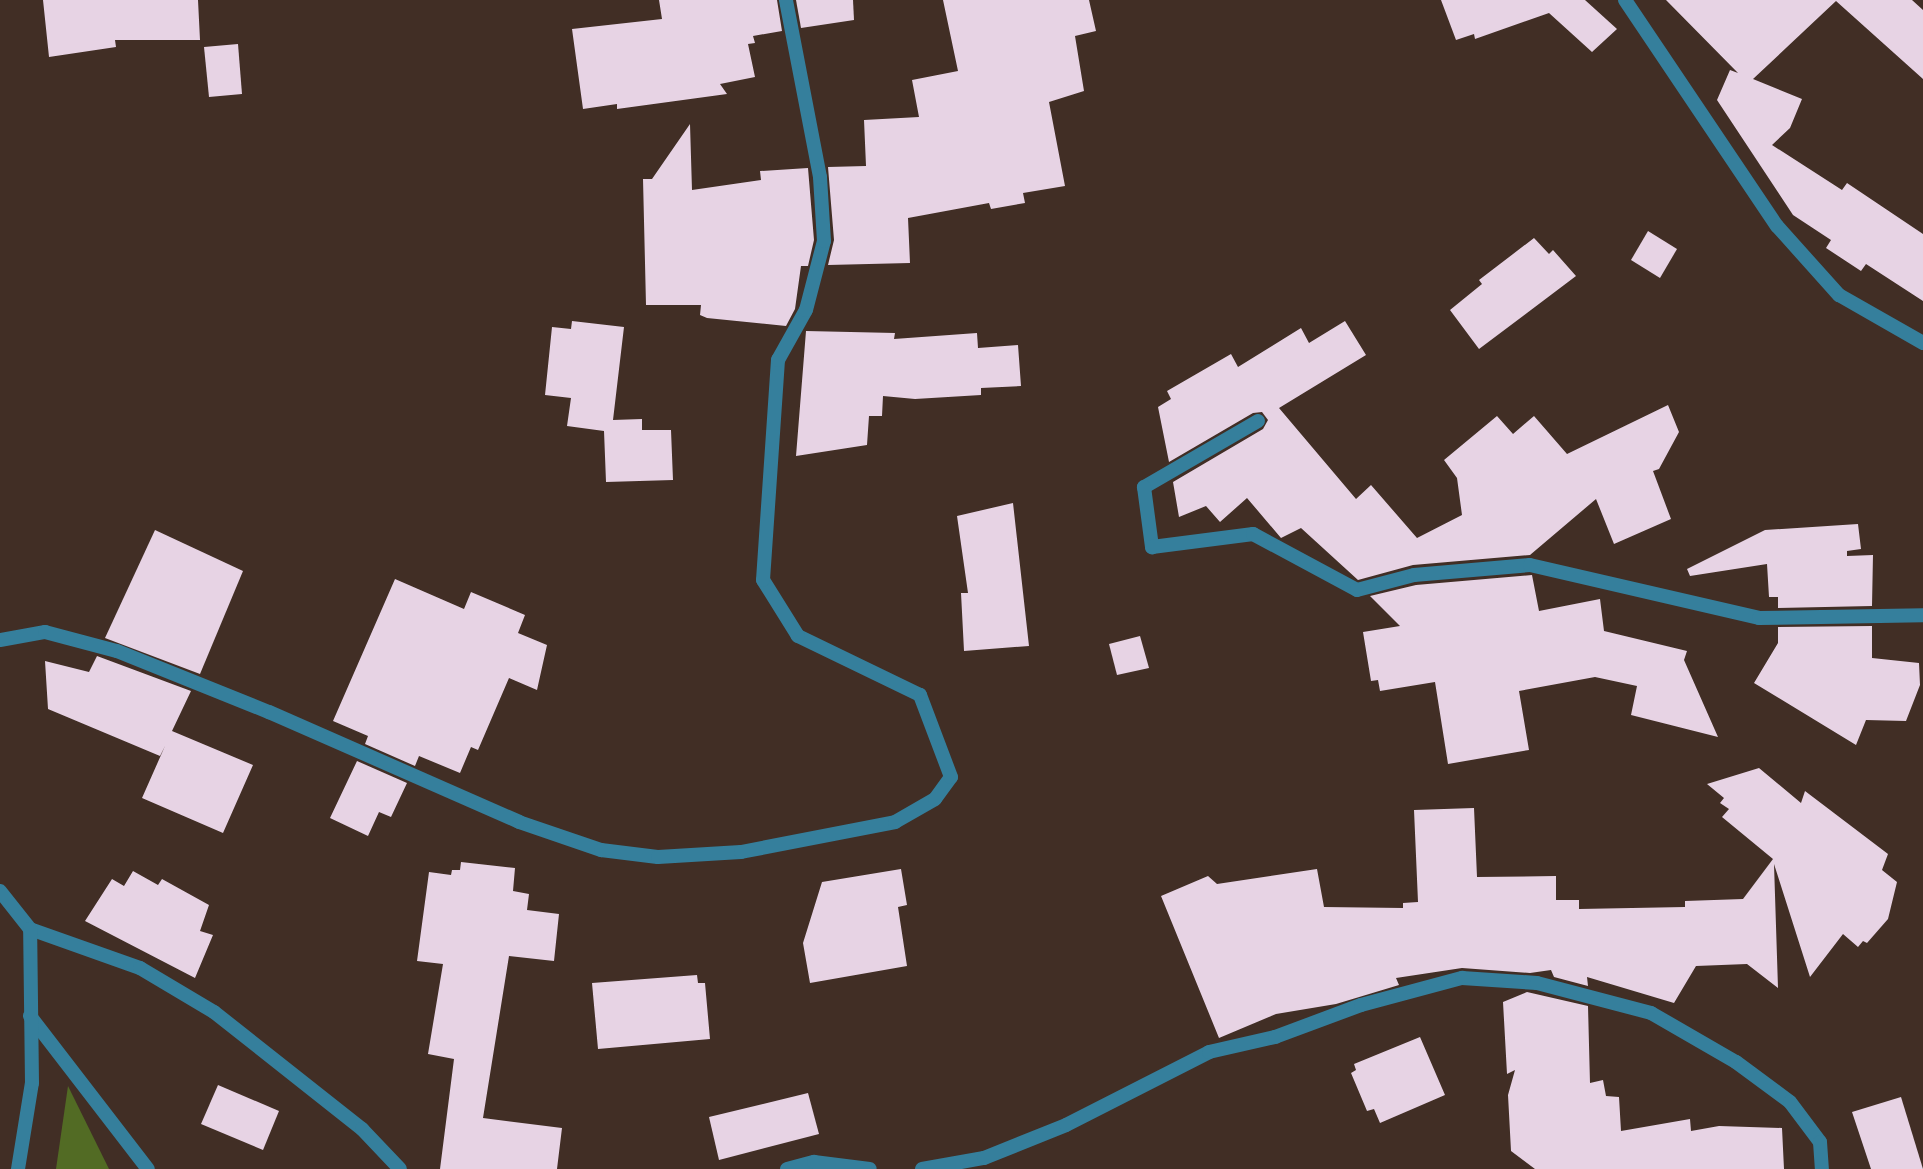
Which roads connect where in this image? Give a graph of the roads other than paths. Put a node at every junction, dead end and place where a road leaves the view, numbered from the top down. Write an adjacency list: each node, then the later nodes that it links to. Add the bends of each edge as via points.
1 (786, 0): 6 (street, via 820,177 824,241 806,310 778,360 763,580 798,636 920,695 951,777 935,799 895,822 741,852 658,857 601,850 519,822 270,712 117,651 46,632)
2 (1625, 0): 3 (street, via 1777,226 1839,295)
3 (1923, 343)
4 (1258, 421): 5 (street, via 1144,487 1152,547 1253,534 1357,590 1415,575 1530,565 1759,618)
5 (1923, 615)
6 (0, 640)
7 (0, 891): 8 (street)
8 (30, 929): 9 (street); 12 (street, via 140,968 214,1012 362,1129)
9 (30, 1016): 10 (street, via 32,1083); 11 (street)
10 (18, 1169)
11 (148, 1169)
12 (400, 1169)
13 (787, 1169): 14 (street, via 814,1162)
14 (870, 1169)
15 (922, 1169): 16 (street, via 984,1158 1054,1130 1209,1052 1275,1037 1361,1005 1462,978 1537,983 1651,1013 1736,1062 1790,1101 1820,1142)
16 (1822, 1169)

